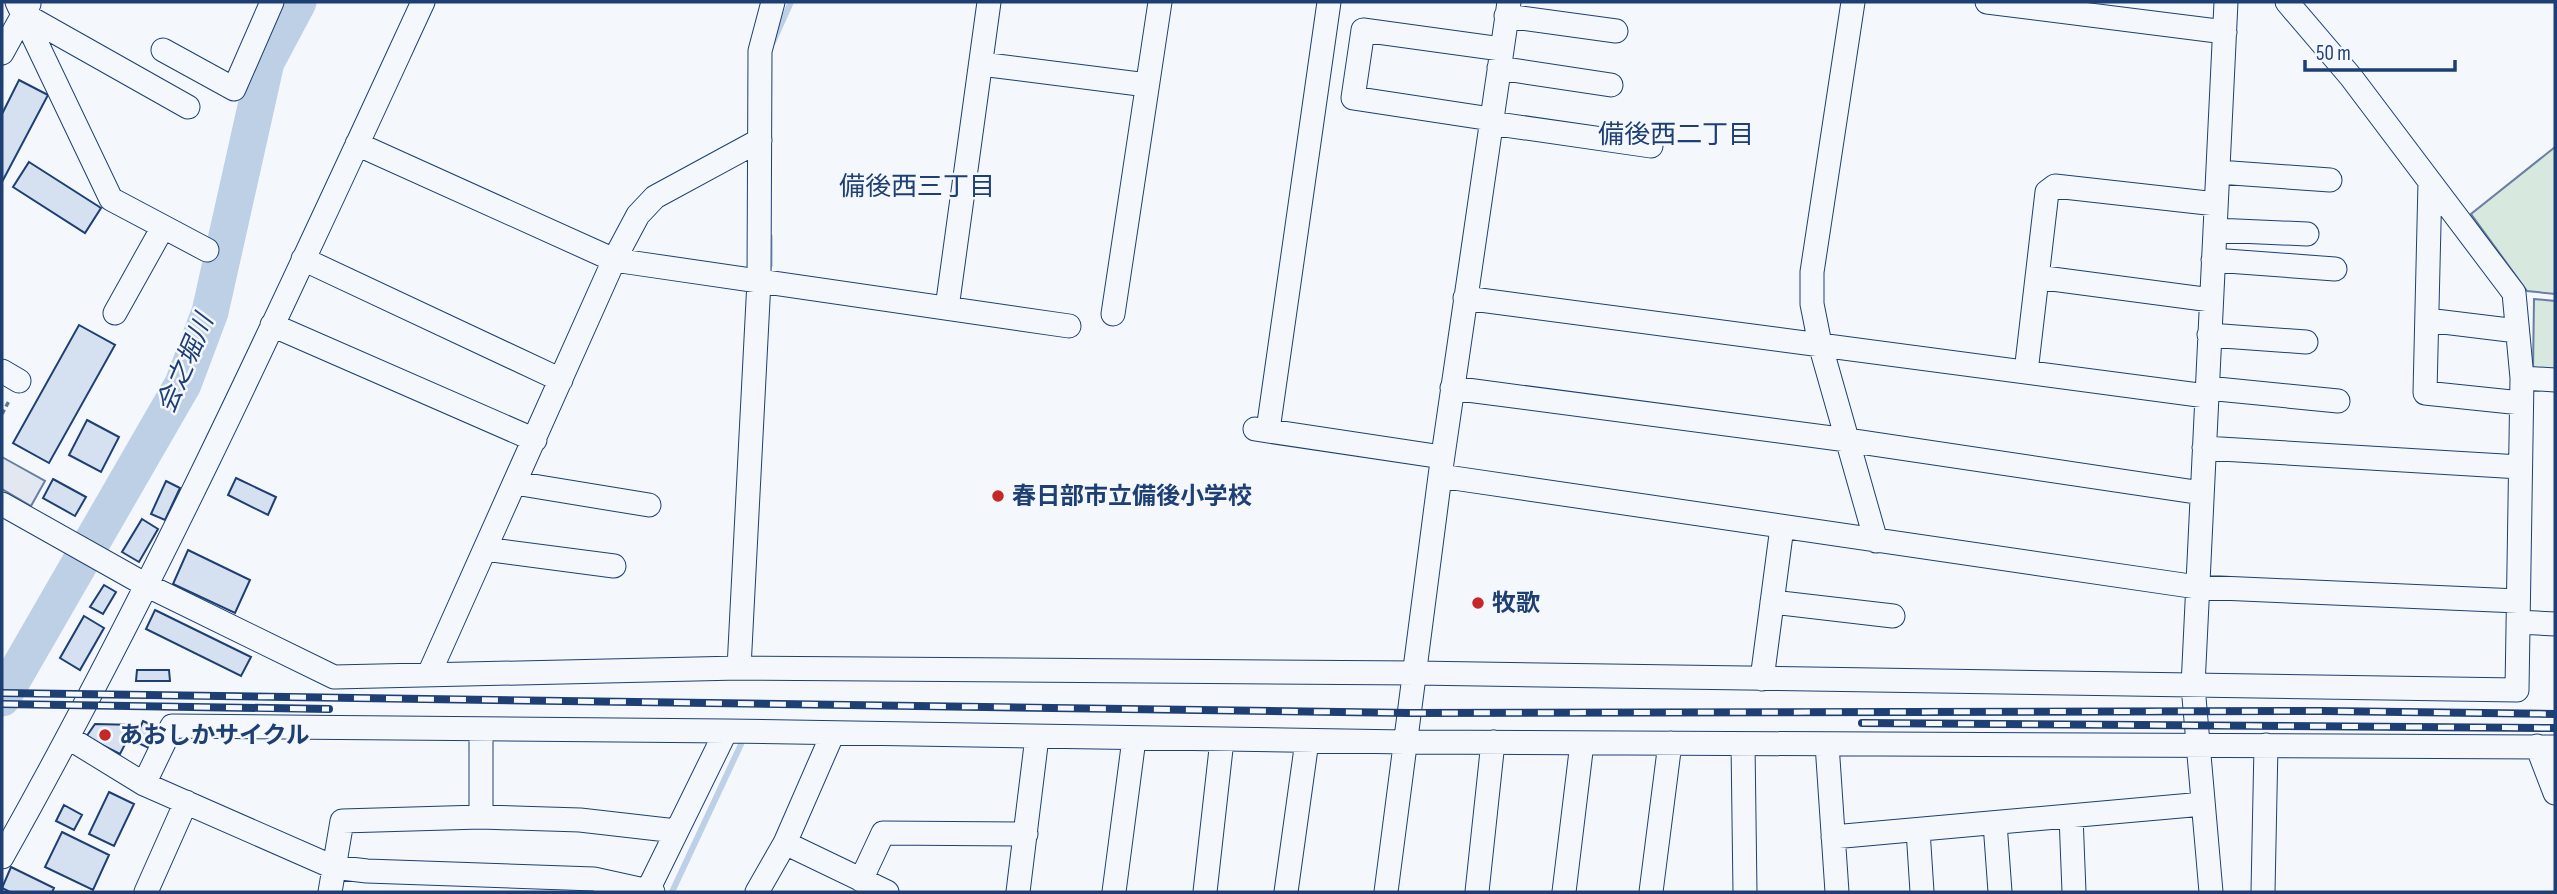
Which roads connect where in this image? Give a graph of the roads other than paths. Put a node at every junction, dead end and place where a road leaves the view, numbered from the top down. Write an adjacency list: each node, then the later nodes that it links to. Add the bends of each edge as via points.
1 (272, 2): 15 (street, via 234,89)
2 (423, 2): 24 (street)
3 (773, 2): 23 (street, via 760,51)
4 (989, 2): 18 (street)
5 (1160, 2): 19 (street)
6 (1329, 2): 63 (street, via 1260,429)
7 (1853, 2): 51 (street, via 1812,272 1812,304)
8 (1987, 2): 14 (street)
9 (2226, 2): 14 (street)
10 (2287, 2): 28 (street)
11 (24, 6): 16 (street); 21 (street); 30 (street, via 111,198)
12 (1504, 6): 13 (street); 17 (street)
13 (1616, 31)
14 (2225, 32): 26 (street)
15 (163, 50)
16 (2, 53)
17 (1500, 58): 20 (street); 22 (street); 22 (street, via 1363,30 1353,98)
18 (981, 64): 19 (street); 42 (street)
19 (1147, 85): 44 (street)
20 (1611, 85)
21 (188, 107)
22 (1491, 121): 25 (street); 40 (street)
23 (760, 140): 35 (street, via 654,197 638,215); 39 (street)
24 (357, 144): 34 (street); 35 (street)
25 (1651, 146)
26 (2218, 172): 27 (street); 29 (street)
27 (2330, 180)
28 (2430, 182): 45 (street); 48 (street, via 2514,293)
29 (2216, 204): 31 (street); 38 (street, via 2055,186 2047,192)
30 (163, 227): 33 (street); 43 (street)
31 (2215, 230): 32 (street); 36 (street)
32 (2307, 234)
33 (207, 250)
34 (303, 259): 46 (street); 54 (street)
35 (614, 260): 39 (street); 54 (street)
36 (2213, 260): 37 (street); 41 (street)
37 (2335, 269)
38 (2037, 277): 41 (street); 52 (street)
39 (759, 281): 42 (street); 79 (street)
40 (1465, 298): 51 (street); 56 (street)
41 (2211, 300): 49 (street)
42 (947, 308): 47 (street)
43 (115, 313)
44 (1114, 314)
45 (2427, 320): 48 (street); 59 (street, via 2425,393)
46 (272, 325): 60 (street); 73 (street)
47 (1069, 326)
48 (2517, 331): 53 (street)
49 (2209, 335): 50 (street); 57 (street)
50 (2306, 342)
51 (1820, 344): 52 (street); 61 (street)
52 (2026, 372): 57 (street)
53 (2522, 378): 55 (street); 59 (street)
54 (561, 380): 60 (street)
55 (2555, 380)
56 (1452, 388): 61 (street); 63 (street)
57 (2207, 392): 58 (street); 62 (street)
58 (2338, 401)
59 (2521, 403): 64 (street)
60 (535, 440): 65 (street)
61 (1847, 440): 66 (street); 70 (street)
62 (2204, 448): 64 (street); 66 (street)
63 (1441, 467): 69 (street); 80 (street)
64 (2520, 467): 76 (street)
65 (515, 484): 68 (street); 71 (street)
66 (2202, 492): 74 (street)
67 (2, 503): 73 (street)
68 (649, 505)
69 (1782, 527): 70 (street); 75 (street)
70 (1876, 541): 74 (street)
71 (485, 549): 72 (street); 81 (street)
72 (614, 566)
73 (146, 585): 81 (street, via 334,677); 88 (street)
74 (2197, 587): 76 (street); 83 (street)
75 (1772, 602): 77 (street); 82 (street)
76 (2518, 611): 78 (street); 83 (street, via 2517,690)
77 (1893, 616)
78 (2555, 624)
79 (739, 668): 80 (street); 81 (street)
80 (1416, 673): 82 (street); 92 (street)
81 (429, 674)
82 (1762, 679): 83 (street)
83 (2193, 686): 98 (street)
84 (481, 729): 85 (street); 101 (street, via 172,726); 106 (street)
85 (726, 731): 86 (street); 109 (street)
86 (833, 733): 87 (street); 112 (street)
87 (1037, 737): 89 (street); 110 (street)
88 (69, 738): 101 (street); 113 (street)
89 (1134, 739): 90 (street); 122 (street)
90 (1222, 740): 91 (street); 123 (street)
91 (1307, 741): 92 (street); 124 (street)
92 (1405, 742): 93 (street); 125 (street)
93 (1493, 743): 94 (street); 126 (street)
94 (1582, 743): 95 (street); 127 (street)
95 (1670, 743): 96 (street); 128 (street)
96 (1743, 744): 97 (street); 129 (street)
97 (1827, 744): 98 (street); 111 (street)
98 (2198, 745): 99 (street); 104 (street)
99 (2266, 746): 100 (street); 135 (street)
100 (2546, 747): 102 (street)
101 (144, 784): 103 (street)
102 (2555, 793)
103 (186, 802): 114 (street); 116 (street)
104 (2203, 804): 105 (street); 134 (street)
105 (2071, 816): 107 (street); 133 (street)
106 (481, 817): 109 (street, via 580,820); 114 (street, via 341,821)
107 (1995, 823): 108 (street); 132 (street)
108 (1918, 830): 111 (street); 131 (street)
109 (676, 831): 118 (street)
110 (1026, 834): 115 (street, via 883,833); 121 (street)
111 (1833, 837): 130 (street)
112 (785, 843): 115 (street); 119 (street)
113 (2, 857)
114 (333, 867): 117 (street); 118 (street, via 594,879)
115 (861, 880): 120 (street)
116 (146, 892)
117 (330, 892)
118 (649, 892)
119 (757, 892)
120 (887, 892)
121 (1018, 892)
122 (1114, 892)
123 (1205, 892)
124 (1286, 892)
125 (1387, 892)
126 (1476, 892)
127 (1564, 892)
128 (1651, 892)
129 (1745, 892)
130 (1837, 892)
131 (1922, 892)
132 (2000, 892)
133 (2074, 892)
134 (2211, 892)
135 (2263, 892)

